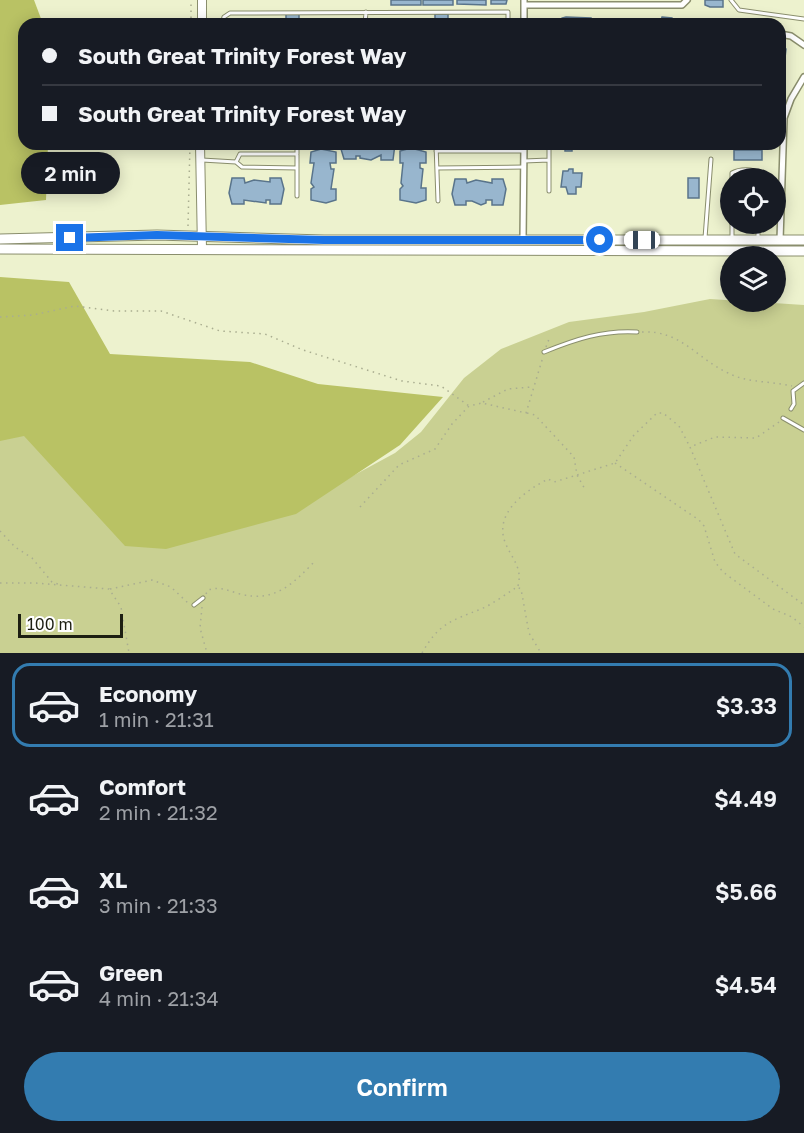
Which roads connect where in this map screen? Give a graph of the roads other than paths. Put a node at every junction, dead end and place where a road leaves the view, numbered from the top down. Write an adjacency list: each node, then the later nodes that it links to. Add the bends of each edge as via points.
1 (202, 0): 6 (street)
2 (731, 0): 11 (lane, via 739,10)
3 (524, 2): 4 (street); 10 (street)
4 (684, 2)
5 (366, 12): 7 (lane, via 230,13); 8 (lane); 9 (lane, via 508,12)
6 (202, 18)
7 (224, 18)
8 (366, 18)
9 (508, 18)
10 (524, 18)
11 (804, 19)
12 (786, 35): 13 (street)
13 (804, 45)
14 (804, 76): 15 (street)
15 (786, 113)
16 (200, 150): 24 (street)
17 (297, 150): 22 (lane)
18 (549, 150): 25 (lane)
19 (783, 150): 41 (street)
20 (436, 151): 21 (lane); 29 (lane)
21 (524, 151): 27 (street)
22 (297, 154): 26 (lane, via 240,154); 28 (lane)
23 (711, 159): 38 (lane)
24 (200, 160): 26 (lane); 35 (street)
25 (549, 160): 27 (lane); 30 (lane)
26 (236, 162): 28 (lane, via 242,167)
27 (524, 164): 29 (lane); 37 (street)
28 (297, 168): 31 (lane)
29 (437, 168): 32 (lane)
30 (549, 191)
31 (297, 196)
32 (438, 201)
33 (732, 234): 39 (lane)
34 (758, 234): 40 (lane)
35 (201, 236): 36 (main road); 37 (main road); 44 (street)
36 (0, 239)
37 (523, 240): 38 (main road)
38 (705, 240): 39 (main road)
39 (732, 240): 40 (main road)
40 (758, 240): 41 (main road)
41 (780, 240): 42 (main road)
42 (804, 240)
43 (0, 249): 44 (main road)
44 (202, 249): 45 (main road)
45 (804, 250)
46 (637, 332): 47 (lane, via 612,331)
47 (544, 351)
48 (804, 383): 49 (lane, via 793,391)
49 (791, 409)
50 (783, 418): 51 (lane)
51 (804, 430)
52 (203, 598): 53 (lane)
53 (194, 605)

